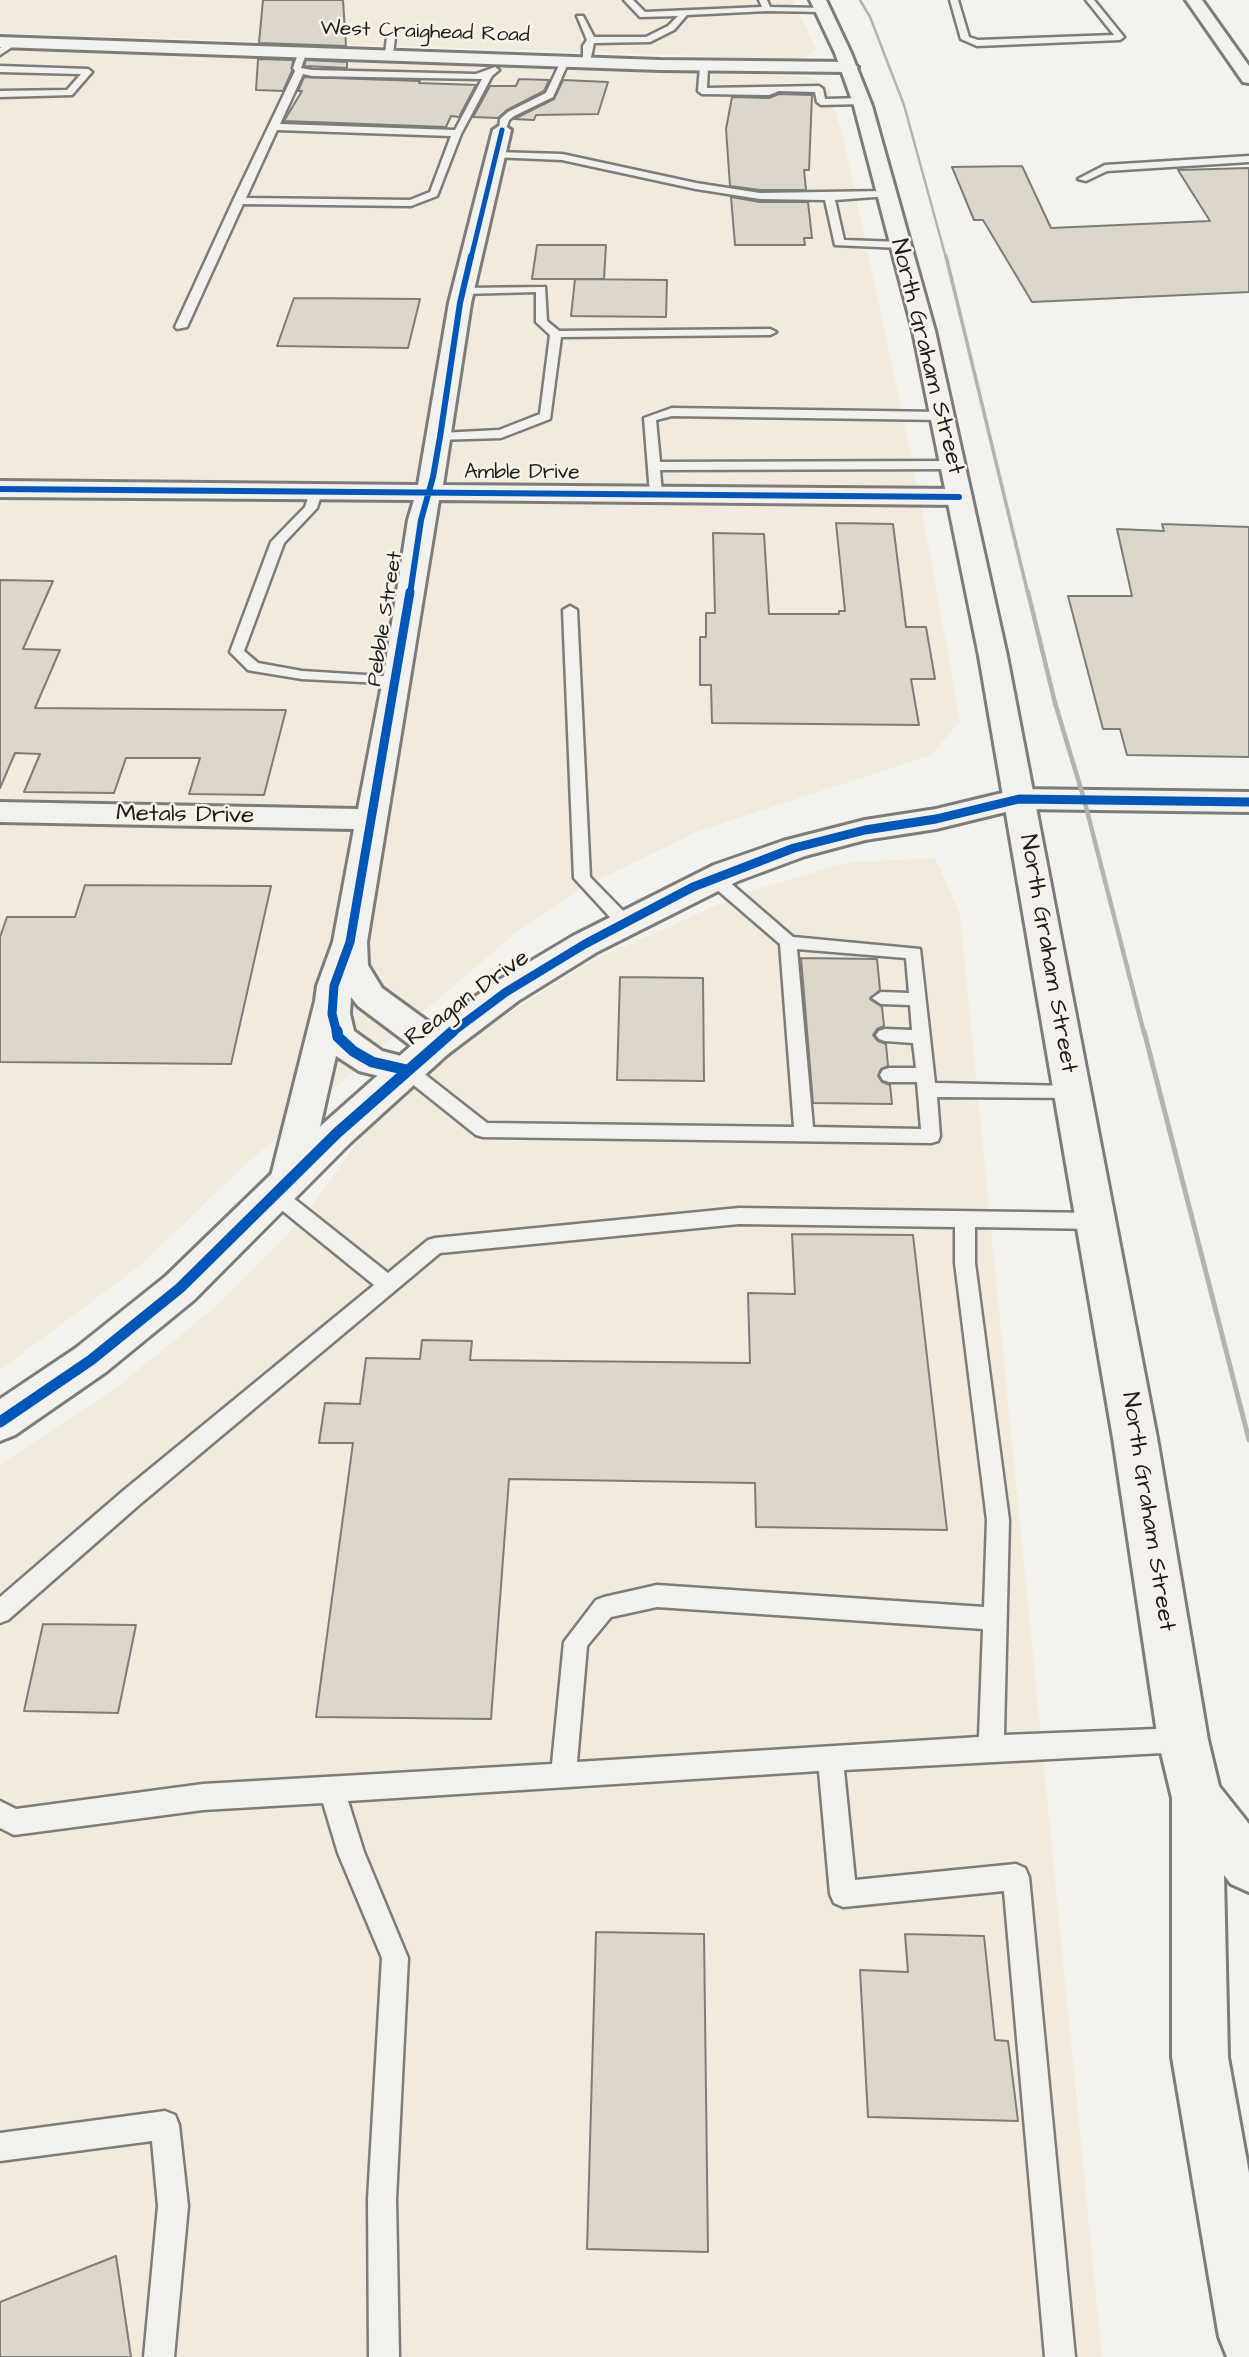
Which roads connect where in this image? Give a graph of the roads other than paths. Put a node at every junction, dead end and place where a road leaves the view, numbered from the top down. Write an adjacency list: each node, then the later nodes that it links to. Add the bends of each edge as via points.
1 (628, 0): 7 (lane, via 643,15)
2 (954, 0): 3 (lane, via 965,39 977,43 1120,37)
3 (1090, 0)
4 (1194, 0): 20 (street)
5 (765, 4): 6 (lane); 7 (lane)
6 (820, 5): 15 (street, North Graham Street)
7 (686, 12): 9 (lane, via 671,28 647,40)
8 (580, 18): 9 (lane)
9 (591, 40): 14 (lane)
10 (4, 46): 11 (street, West Craighead Road)
11 (303, 51): 12 (street, West Craighead Road, via 390,46); 17 (lane)
12 (501, 58): 13 (street, West Craighead Road); 18 (lane)
13 (565, 61): 14 (street, West Craighead Road); 26 (lane, via 550,95 505,119)
14 (586, 62): 19 (street, West Craighead Road)
15 (849, 67): 21 (street, West Craighead Road); 23 (street, North Graham Street)
16 (0, 69): 22 (lane, via 88,72 69,93)
17 (300, 71): 18 (lane); 24 (lane)
18 (488, 75): 25 (lane)
19 (707, 75): 21 (street, West Craighead Road); 21 (lane, via 702,91 744,86 769,92)
20 (1249, 78)
21 (773, 79): 23 (lane, via 819,89 821,102)
22 (0, 94)
23 (862, 101): 29 (street, North Graham Street)
24 (272, 127): 25 (lane); 31 (lane)
25 (457, 133): 31 (lane, via 434,194 411,204)
26 (499, 143): 30 (lane, via 696,186 760,196); 33 (street, Pebble Street)
27 (1249, 159): 28 (lane, via 1105,168)
28 (1083, 179)
29 (885, 194): 30 (lane); 32 (street, North Graham Street)
30 (829, 197): 32 (lane, via 839,243)
31 (238, 201): 34 (lane)
32 (900, 245): 37 (street, North Graham Street)
33 (463, 291): 36 (lane, via 541,289 542,321); 38 (street, Pebble Street)
34 (181, 327)
35 (770, 331): 36 (lane)
36 (556, 334): 38 (lane, via 545,416 501,434)
37 (942, 415): 39 (street, North Graham Street); 40 (lane, via 672,412 650,418)
38 (440, 437): 43 (street, Pebble Street)
39 (952, 465): 40 (lane); 45 (street, North Graham Street)
40 (654, 466): 44 (lane)
41 (0, 489): 42 (street, Amble Drive)
42 (316, 492): 43 (street, Amble Drive); 47 (lane, via 310,508 278,542 237,652 253,667)
43 (429, 492): 44 (street, Amble Drive); 47 (street, Pebble Street)
44 (656, 494): 45 (street, Amble Drive)
45 (960, 497): 48 (street, North Graham Street)
46 (570, 610): 53 (lane, via 582,878)
47 (397, 681): 51 (street, Pebble Street)
48 (1019, 799): 49 (street, Reagan Drive); 52 (street, Reagan Drive, via 794,848); 65 (street, North Graham Street)
49 (1249, 802)
50 (0, 812): 51 (street, Metals Drive)
51 (371, 819): 54 (street, Pebble Street)
52 (714, 878): 53 (street, Reagan Drive); 55 (lane)
53 (625, 923): 61 (street, Reagan Drive, via 506,992)
54 (350, 942): 56 (street, Pebble Street); 61 (street, Pebble Street, via 351,965 370,997)
55 (788, 942): 58 (lane, via 914,953); 66 (lane, via 798,995)
56 (334, 986): 62 (street, Pebble Street, via 332,1014 338,1037 372,1062); 67 (street, Pebble Street)
57 (881, 998): 58 (lane)
58 (918, 999): 60 (lane)
59 (885, 1035): 60 (lane)
60 (922, 1037): 64 (lane)
61 (435, 1045): 62 (street, Reagan Drive)
62 (407, 1070): 66 (lane, via 483,1130); 67 (street, Reagan Drive)
63 (889, 1075): 64 (lane)
64 (926, 1083): 65 (lane); 66 (lane, via 931,1136)
65 (1072, 1093): 69 (street, North Graham Street)
66 (804, 1134)
67 (282, 1187): 70 (lane); 71 (street, Reagan Drive, via 180,1288 91,1360)
68 (964, 1219): 69 (lane); 70 (lane, via 739,1216 435,1246); 73 (lane, via 965,1263 998,1520)
69 (1096, 1221): 74 (street, North Graham Street)
70 (389, 1284): 72 (lane)
71 (0, 1422)
72 (0, 1612)
73 (995, 1619): 75 (lane); 77 (lane, via 657,1596 604,1608 576,1642)
74 (1184, 1740): 75 (lane); 79 (street, North Graham Street)
75 (991, 1748): 76 (lane)
76 (830, 1758): 77 (lane); 86 (lane, via 843,1894 1016,1877)
77 (564, 1775): 78 (lane)
78 (332, 1790): 80 (lane, via 203,1797 14,1822); 85 (lane, via 351,1853 395,1958 382,2199)
79 (1198, 1798): 81 (street, North Graham Street); 83 (street, North Graham Street, via 1200,2057)
80 (0, 1814)
81 (1249, 1866)
82 (0, 2147): 84 (lane, via 165,2125 173,2206)
83 (1249, 2337)
84 (159, 2357)
85 (384, 2357)
86 (1060, 2357)

